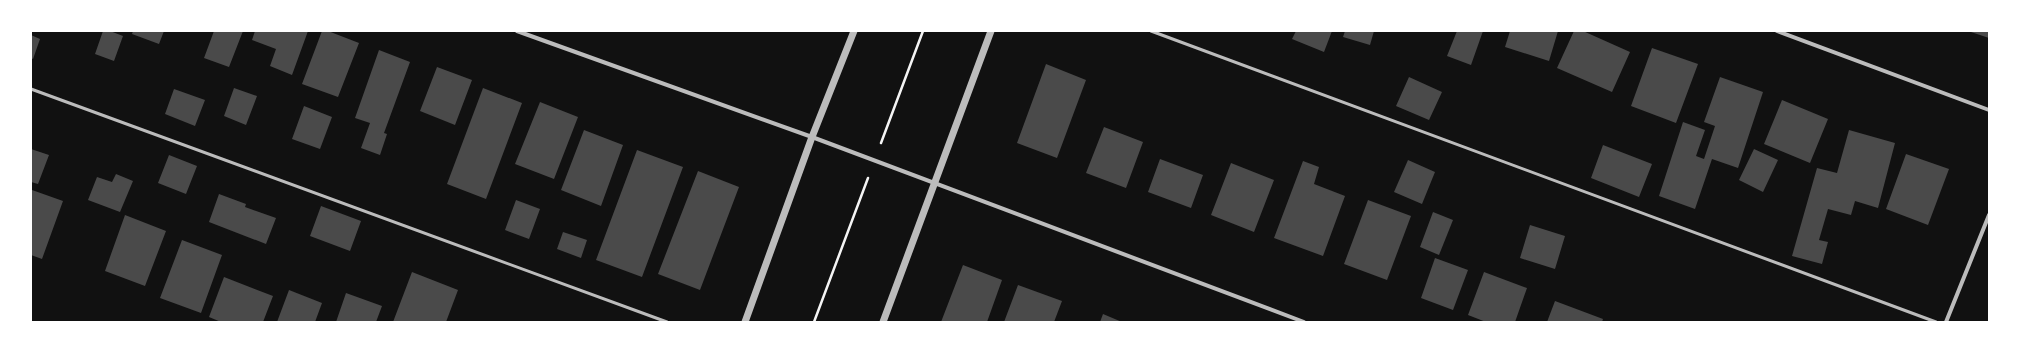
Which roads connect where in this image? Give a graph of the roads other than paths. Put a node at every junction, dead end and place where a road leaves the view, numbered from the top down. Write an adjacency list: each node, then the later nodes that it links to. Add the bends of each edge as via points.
1 (517, 31): 8 (street)
2 (854, 31): 8 (street)
3 (991, 31): 9 (street)
4 (1151, 31): 15 (lane)
5 (1777, 31): 7 (street)
6 (31, 89): 11 (lane)
7 (1989, 110)
8 (812, 137): 9 (street); 12 (street)
9 (935, 183): 13 (street); 14 (street)
10 (1989, 216): 16 (street)
11 (667, 322)
12 (745, 322)
13 (883, 322)
14 (1304, 322)
15 (1936, 322)
16 (1946, 322)

